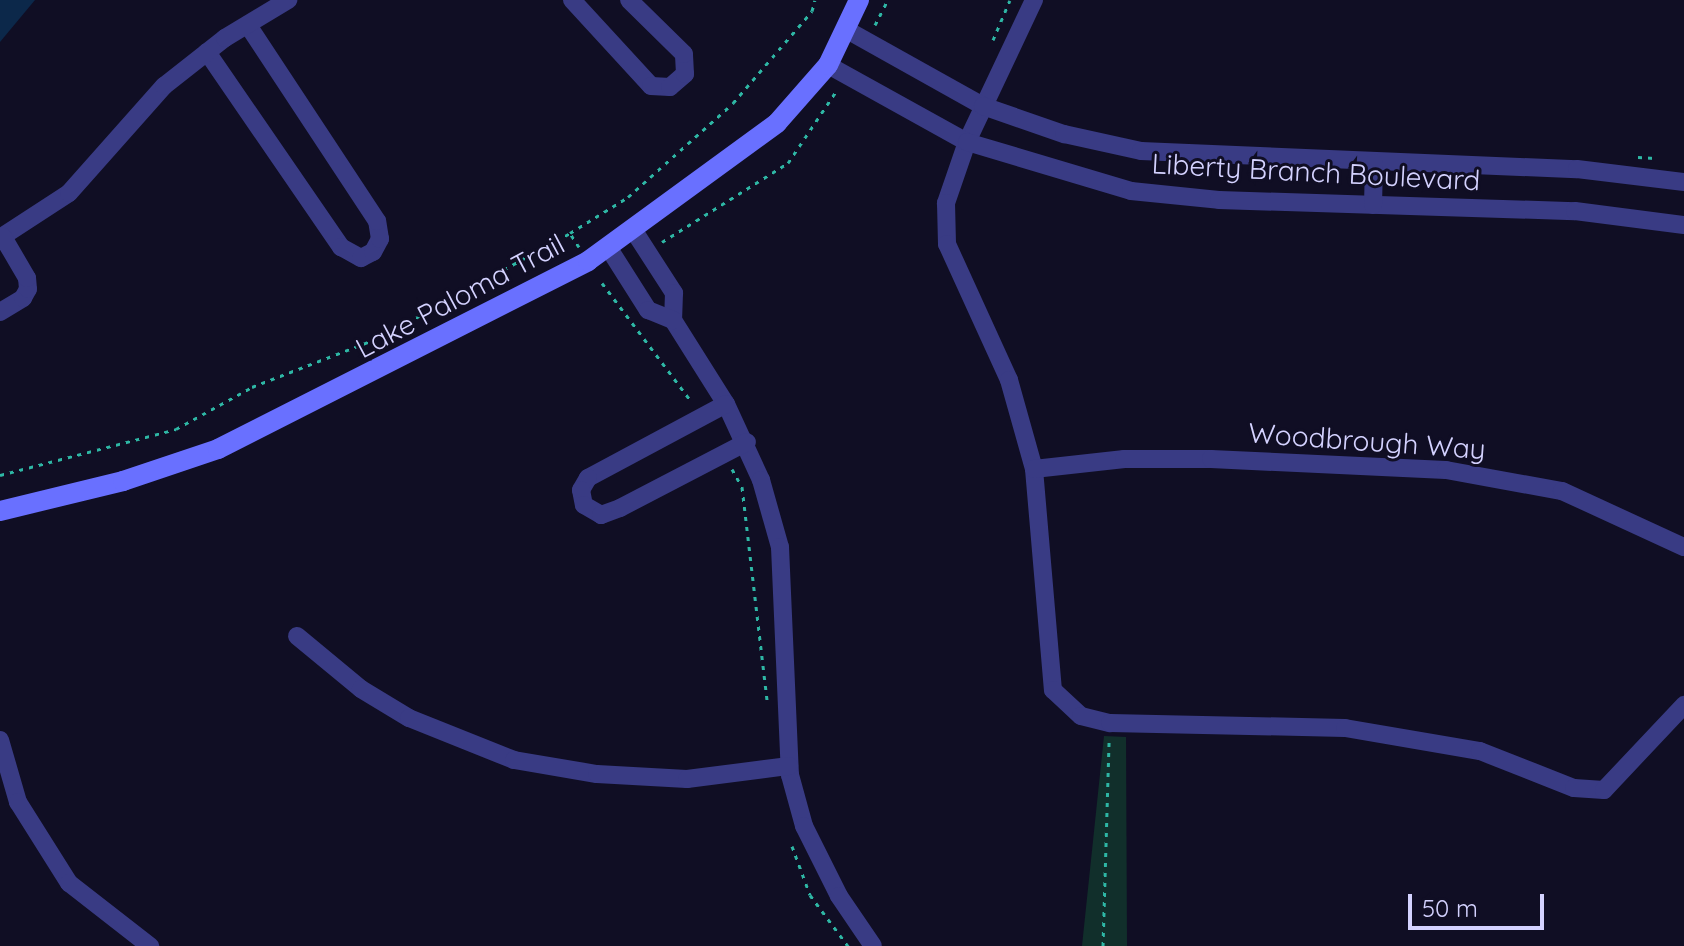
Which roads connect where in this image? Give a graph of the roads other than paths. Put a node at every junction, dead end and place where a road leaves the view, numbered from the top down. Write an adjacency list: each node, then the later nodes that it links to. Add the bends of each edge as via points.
1 (288, 0): 6 (street)
2 (572, 0): 3 (street, via 651,86 670,87 685,74 684,54)
3 (629, 0)
4 (859, 0): 7 (street, Lake Paloma Trail)
5 (1034, 0): 10 (street)
6 (248, 25): 8 (street); 8 (street, via 377,221 380,239 373,252 361,258 341,247)
7 (847, 30): 9 (street, Lake Paloma Trail); 10 (street, Liberty Branch Boulevard)
8 (207, 52): 17 (street, via 164,86 69,193)
9 (828, 65): 11 (street, Liberty Branch Boulevard); 16 (street, Lake Paloma Trail, via 752,146)
10 (983, 106): 11 (street); 12 (street, Liberty Branch Boulevard, via 1064,134 1141,151)
11 (970, 133): 14 (street, Liberty Branch Boulevard, via 1131,191); 23 (street, via 946,203 947,244 1009,380)
12 (1374, 163): 13 (street, Liberty Branch Boulevard, via 1577,169); 14 (street)
13 (1684, 182)
14 (1373, 205): 15 (street, Liberty Branch Boulevard, via 1575,211)
15 (1684, 225)
16 (634, 231): 18 (street, Lake Paloma Trail); 20 (street, via 674,293)
17 (2, 238): 19 (street, via 28,289)
18 (608, 247): 20 (street, via 648,310); 24 (street, Lake Paloma Trail, via 468,325 218,449 123,481)
19 (0, 312)
20 (673, 320): 21 (street)
21 (726, 404): 22 (street); 22 (street, via 588,478 581,490 584,505 601,515 620,508)
22 (747, 442): 29 (street, via 780,547)
23 (1034, 469): 25 (street, Woodbrough Way, via 1124,459 1211,459 1446,470 1562,491); 27 (street, via 1053,690 1081,716 1110,723 1345,728 1480,751 1574,788 1604,790)
24 (0, 511)
25 (1684, 547)
26 (297, 636): 29 (street, via 361,689 409,718 514,760 597,774 687,779)
27 (1684, 705)
28 (0, 740): 30 (street, via 18,802 69,883)
29 (789, 766): 31 (street, via 804,826 839,896)
30 (150, 946)
31 (873, 946)

